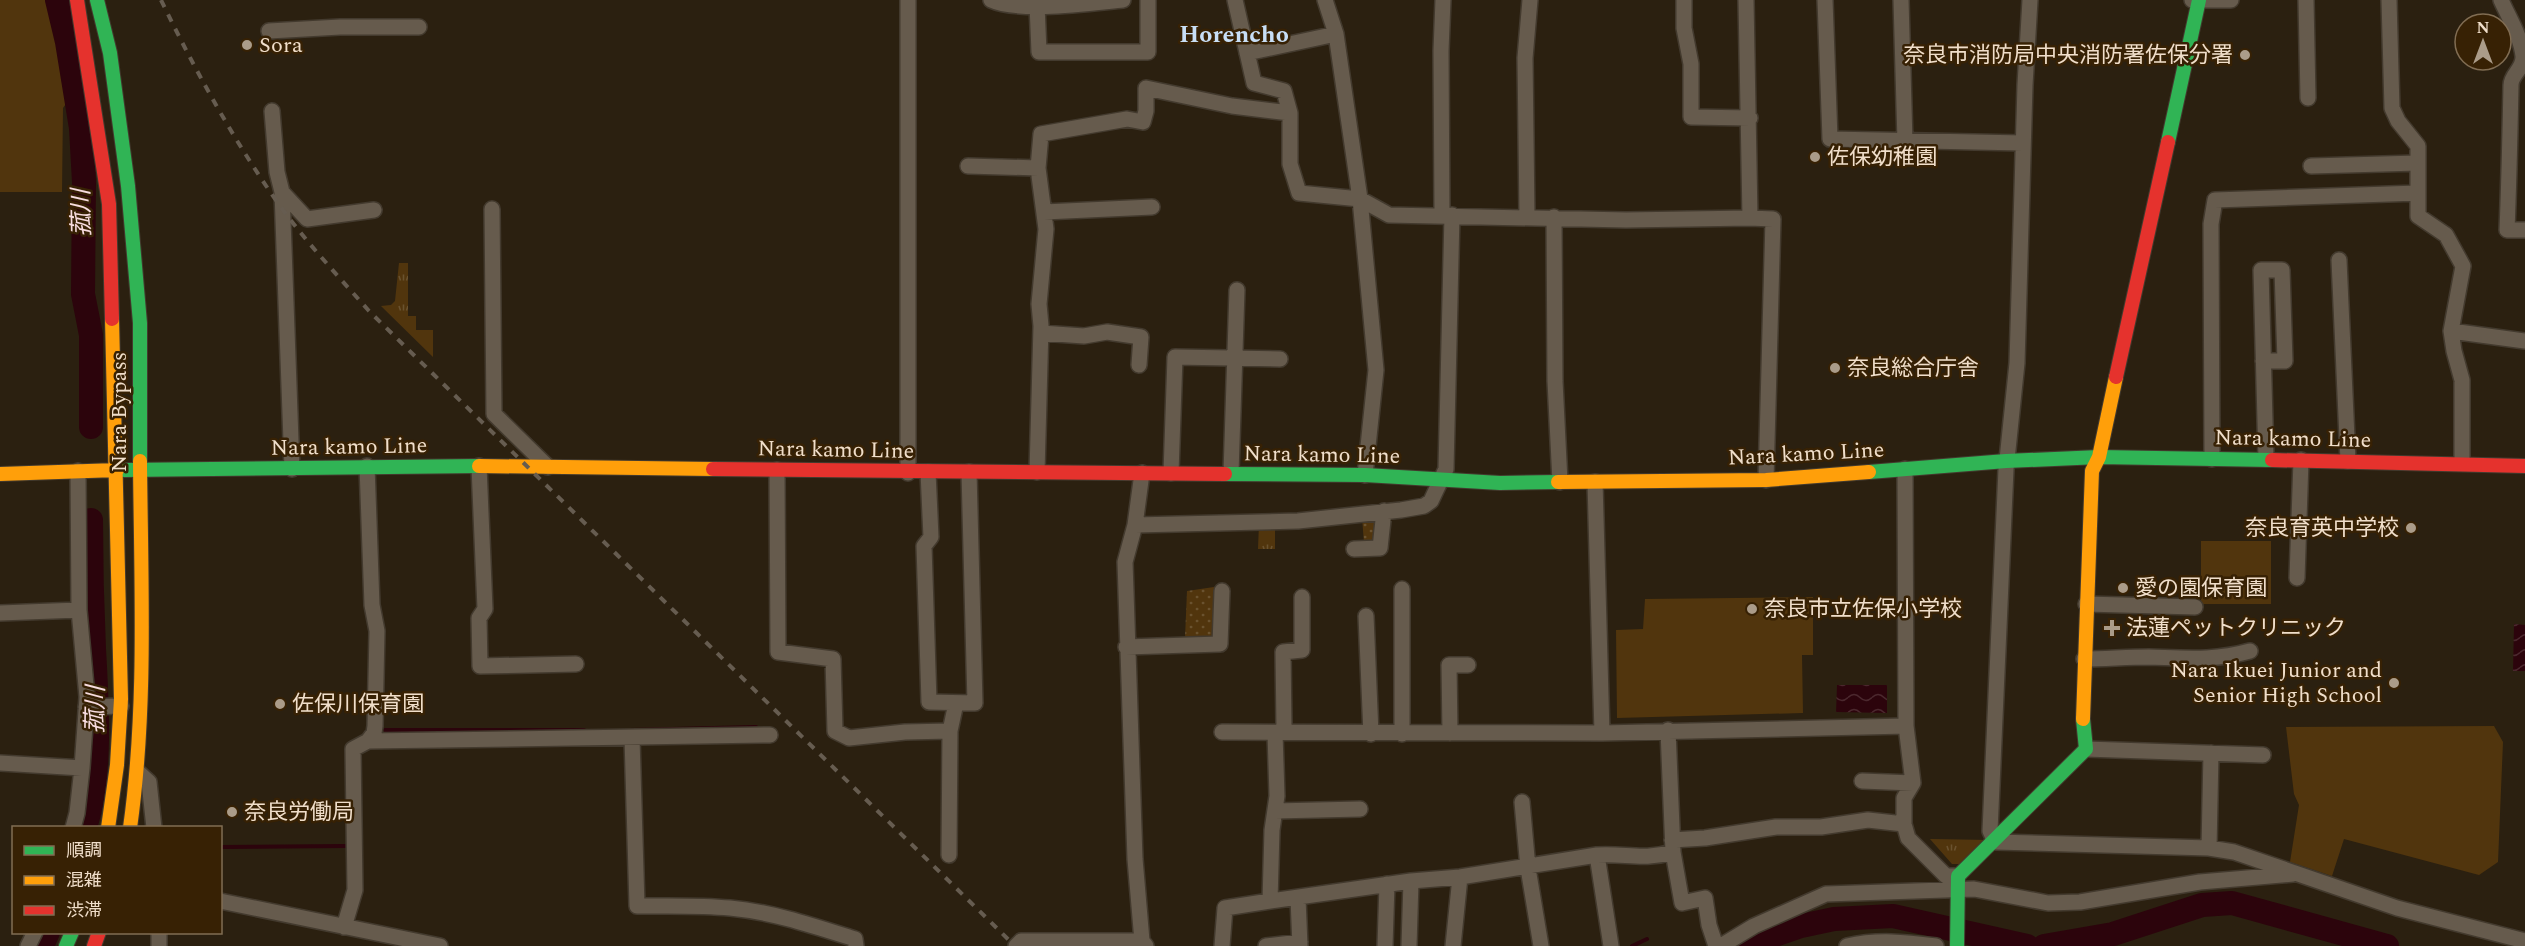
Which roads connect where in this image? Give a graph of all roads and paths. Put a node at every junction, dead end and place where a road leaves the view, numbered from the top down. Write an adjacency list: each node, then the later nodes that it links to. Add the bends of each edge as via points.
1 (77, 0): 71 (main road, Nara Bypass, via 109,204)
2 (96, 0): 72 (main road, Nara Bypass, via 110,53 128,186 140,323)
3 (908, 0): 78 (street)
4 (991, 0): 22 (street)
5 (1123, 0): 22 (street)
6 (1148, 0): 22 (street, via 1148,52 1039,52)
7 (1235, 0): 26 (street)
8 (1325, 0): 25 (street)
9 (1443, 0): 44 (street)
10 (1530, 0): 45 (street, via 1525,58)
11 (1684, 0): 30 (street, via 1690,117)
12 (1746, 0): 30 (street)
13 (1825, 0): 31 (street, via 1830,140)
14 (1901, 0): 31 (street)
15 (2030, 0): 32 (street)
16 (2192, 0): 17 (street)
17 (2199, 0): 18 (street); 58 (main road)
18 (2231, 0)
19 (2306, 0): 27 (street)
20 (2389, 0): 33 (street, via 2393,113 2417,142)
21 (2501, 0): 48 (street, via 2521,45 2523,59 2511,82 2507,230)
22 (1037, 5)
23 (419, 27): 24 (street)
24 (269, 31)
25 (1336, 34): 26 (street); 39 (street)
26 (1247, 53): 29 (street, via 1254,83 1284,91)
27 (2308, 98)
28 (272, 111): 37 (street)
29 (1290, 113): 36 (street, via 1232,106 1146,88 1143,122 1127,119 1041,134); 39 (street, via 1290,164 1299,193)
30 (1750, 118): 47 (street)
31 (1905, 142): 32 (street)
32 (2023, 143): 62 (street, via 2017,363)
33 (2418, 163): 35 (street); 38 (street)
34 (968, 166): 36 (street)
35 (2311, 166)
36 (1038, 168): 43 (street)
37 (282, 192): 42 (street, via 306,219); 69 (street)
38 (2418, 193): 51 (street, via 2418,216 2446,234 2463,266); 59 (street, via 2215,200 2211,224)
39 (1360, 199): 44 (street, via 1389,215); 83 (street, via 1376,370)
40 (1152, 207): 43 (street)
41 (492, 209): 68 (street, via 494,414)
42 (374, 210)
43 (1044, 212): 52 (street)
44 (1447, 215): 45 (street); 84 (street, via 1446,469)
45 (1527, 217): 46 (street)
46 (1554, 218): 47 (street); 86 (street)
47 (1750, 218): 85 (street, via 1773,219)
48 (2525, 230)
49 (2339, 260): 63 (street)
50 (1237, 290): 54 (street)
51 (2451, 331): 53 (street); 64 (street, via 2462,380)
52 (1041, 333): 57 (street, via 1084,336 1107,332 1141,337); 77 (street)
53 (2525, 341)
54 (1237, 357): 55 (street); 80 (street, via 1175,357); 81 (street)
55 (1280, 359)
56 (2263, 361): 56 (street, via 2285,361 2282,270 2261,270); 60 (street)
57 (1139, 364)
58 (2099, 457): 59 (main road, Nara kamo Line); 62 (main road, Nara kamo Line); 95 (main road, via 2092,471)
59 (2212, 459): 60 (main road, Nara kamo Line)
60 (2265, 459): 61 (main road, Nara kamo Line)
61 (2301, 460): 63 (main road, Nara kamo Line); 91 (street)
62 (2006, 461): 70 (main road, Nara kamo Line); 136 (street, via 1990,831)
63 (2348, 461): 64 (main road, Nara kamo Line)
64 (2462, 463): 67 (main road, Nara kamo Line)
65 (367, 466): 66 (main road, Nara kamo Line); 69 (main road, Nara kamo Line); 119 (street, via 372,605 377,631 375,726)
66 (479, 466): 68 (main road, Nara kamo Line); 103 (street, via 484,609 479,618 480,666)
67 (2525, 466)
68 (548, 467): 73 (main road, Nara kamo Line)
69 (292, 469): 72 (main road, Nara kamo Line)
70 (1905, 469): 85 (main road, Nara kamo Line); 108 (street)
71 (117, 470): 72 (main road, Nara kamo Line); 74 (main road, Nara kamo Line); 106 (main road, Nara Bypass)
72 (140, 470): 125 (main road, Nara Bypass)
73 (777, 470): 78 (main road, Nara kamo Line); 110 (street, via 778,652 833,659 835,731 849,738)
74 (78, 471): 82 (main road, Nara kamo Line); 97 (street)
75 (928, 472): 76 (main road, Nara kamo Line); 78 (main road, Nara kamo Line); 105 (street, via 931,537 924,546 929,702)
76 (969, 472): 77 (main road, Nara kamo Line); 105 (street, via 975,703)
77 (1037, 472): 79 (main road, Nara kamo Line)
78 (908, 473)
79 (1142, 473): 80 (main road, Nara kamo Line); 89 (street)
80 (1171, 473): 81 (main road, Nara kamo Line)
81 (1231, 473): 83 (main road, Nara kamo Line)
82 (0, 474)
83 (1365, 475): 84 (main road, Nara kamo Line)
84 (1442, 480): 86 (main road, Nara kamo Line); 88 (street, via 1424,506)
85 (1766, 480): 87 (main road, Nara kamo Line)
86 (1560, 482): 87 (main road, Nara kamo Line)
87 (1595, 482): 113 (street)
88 (1384, 511): 89 (street, via 1298,521); 90 (street, via 1380,548)
89 (1135, 525): 100 (street, via 1125,562)
90 (1354, 549)
91 (2298, 578)
92 (1402, 589): 116 (street)
93 (1222, 591): 100 (street, via 1220,644)
94 (1302, 597): 114 (street, via 1302,650 1283,652 1284,728)
95 (2086, 604): 96 (street); 102 (main road)
96 (2195, 607)
97 (79, 610): 98 (street); 107 (street)
98 (0, 613)
99 (1366, 616): 115 (street)
100 (1126, 646): 152 (street, via 1135,859)
101 (2250, 651): 102 (street, via 2191,660)
102 (2084, 659): 120 (main road)
103 (576, 664)
104 (1468, 665): 112 (street, via 1449,665)
105 (956, 703): 110 (street)
106 (120, 706): 107 (street); 133 (main road, Nara Bypass)
107 (87, 707): 124 (street)
108 (1906, 726): 109 (street); 127 (street)
109 (1668, 730): 113 (street); 137 (street)
110 (950, 731): 139 (street)
111 (1222, 732): 114 (street)
112 (1450, 733): 113 (street); 116 (street)
113 (1602, 733)
114 (1276, 734): 115 (street); 130 (street)
115 (1371, 734): 116 (street)
116 (1402, 734)
117 (770, 735): 118 (street)
118 (632, 738): 119 (street); 155 (street, via 638,906 755,911 855,939)
119 (368, 741): 150 (street, via 353,749 355,890)
120 (2086, 750): 121 (street); 136 (main road)
121 (2211, 753): 122 (street); 138 (street)
122 (2263, 755)
123 (0, 763): 124 (street)
124 (82, 768): 132 (street)
125 (138, 772): 134 (main road, Nara Bypass); 135 (street, via 149,782)
126 (1862, 781): 127 (street)
127 (1913, 783): 131 (street, via 1904,798)
128 (1522, 802): 141 (street)
129 (1360, 809): 130 (street)
130 (1275, 811): 149 (street)
131 (1904, 824): 137 (street, via 1868,820 1821,827 1776,827); 145 (street, via 1908,838)
132 (74, 826)
133 (108, 826)
134 (130, 826)
135 (154, 826)
136 (1995, 842): 138 (street); 145 (main road)
137 (1672, 846): 140 (street, via 1659,856); 164 (street, via 1682,903 1705,898)
138 (2209, 848): 142 (street, via 2234,852)
139 (949, 855)
140 (1597, 855): 141 (street); 163 (street)
141 (1528, 867): 143 (street); 162 (street)
142 (2299, 874): 145 (street, via 2200,882 2080,903 2048,903); 151 (street, via 2397,908)
143 (1460, 877): 144 (street); 161 (street)
144 (1411, 881): 146 (street); 160 (street)
145 (1958, 883): 165 (street, via 1826,894 1754,926); 168 (main road)
146 (1387, 884): 147 (street); 159 (street)
147 (1298, 898): 149 (street); 153 (street)
148 (222, 901): 150 (street)
149 (1270, 901): 157 (street, via 1225,908)
150 (344, 927): 154 (street)
151 (2525, 941)
152 (1144, 943): 156 (street, via 1021,940)
153 (1300, 944): 158 (street)
154 (440, 946)
155 (856, 946)
156 (1016, 946)
157 (1222, 946)
158 (1266, 946)
159 (1386, 946)
160 (1409, 946)
161 (1453, 946)
162 (1541, 946)
163 (1611, 946)
164 (1716, 946)
165 (1721, 946)
166 (1847, 946): 167 (street, via 1876,941)
167 (1936, 946)
168 (1957, 946)

